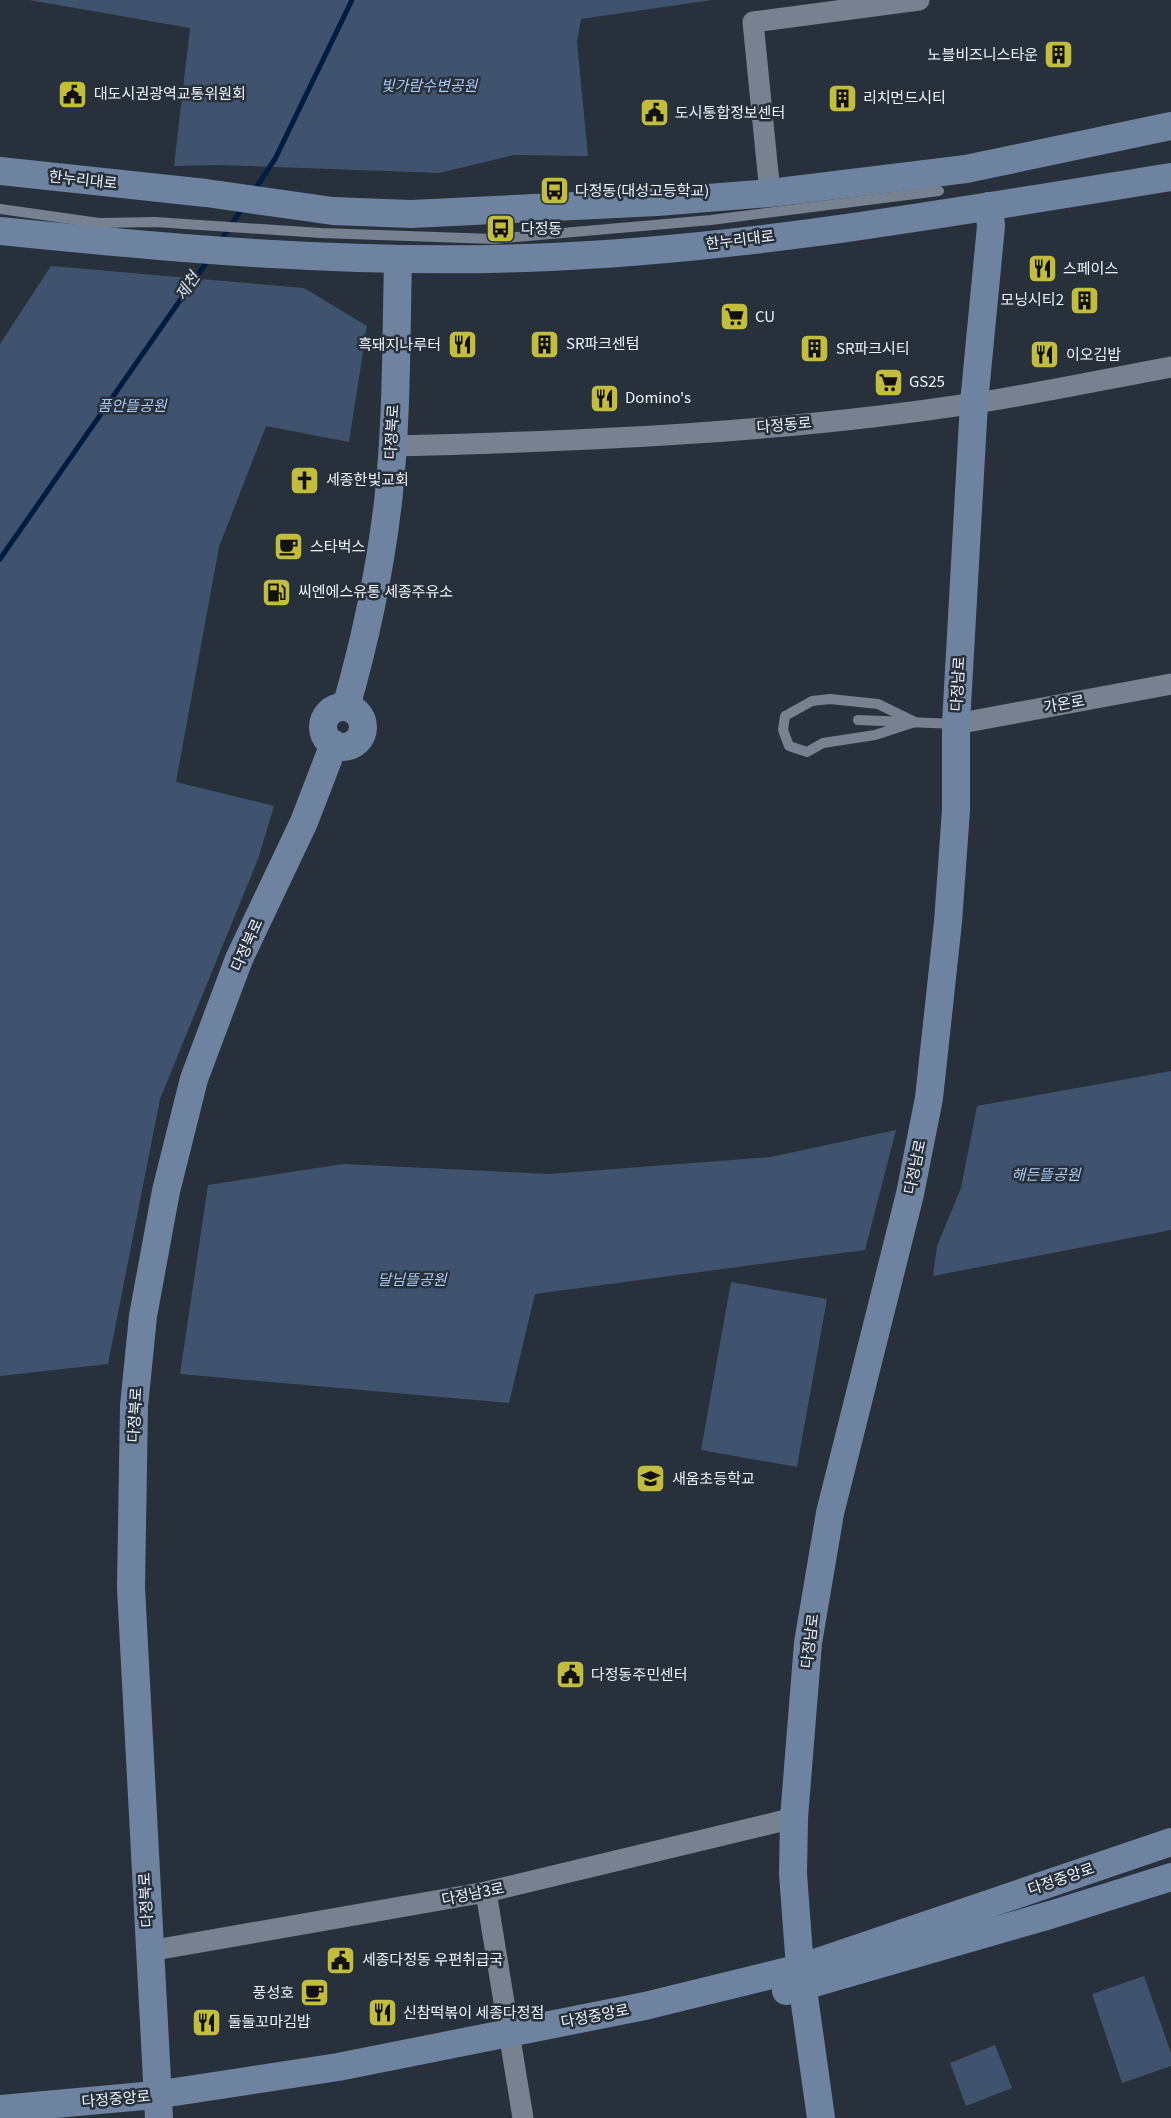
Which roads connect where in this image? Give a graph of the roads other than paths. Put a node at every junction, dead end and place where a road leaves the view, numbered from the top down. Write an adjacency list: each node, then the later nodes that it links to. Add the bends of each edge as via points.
1 (919, 0): 6 (street, via 753,22)
2 (1171, 126): 6 (street, via 966,169)
3 (0, 171): 9 (street, 한누리대로, via 166,190)
4 (1171, 177): 7 (street, 한누리대로)
5 (939, 191): 9 (lane, via 722,219 527,238 494,239)
6 (770, 193): 9 (street)
7 (989, 206): 12 (street, 한누리대로, via 657,250); 14 (street, 다정남로, via 991,226)
8 (0, 209): 11 (lane)
9 (327, 222): 11 (lane)
10 (0, 231): 11 (street)
11 (148, 234): 12 (street, 한누리대로, via 304,256)
12 (398, 260): 15 (street, 다정북로)
13 (1171, 367): 14 (street, 다정동로)
14 (974, 403): 15 (street, 다정동로, via 799,424 591,441); 19 (street, 다정남로)
15 (392, 446): 24 (street, 다정북로, via 382,536 360,659 346,707 334,709 323,724 325,736 334,744 304,822 239,959 194,1079 166,1191 143,1316 135,1406 131,1588)
16 (1171, 684): 19 (street, 가온로)
17 (858, 720): 18 (lane)
18 (915, 722): 18 (lane, via 878,704 830,699 799,706 785,716 783,730 789,746 807,752 823,742 875,735); 19 (lane)
19 (956, 724): 20 (street, 다정남로, via 956,810 948,922 929,1098 910,1194 830,1513 808,1643)
20 (794, 1818): 23 (street, 다정남3로); 25 (street, 다정남로, via 793,1874)
21 (1171, 1842): 25 (street, 다정중앙로)
22 (1171, 1877): 25 (street, 다정중앙로)
23 (486, 1892): 24 (street, 다정남3로); 26 (street)
24 (148, 1951): 27 (street, 다정북로)
25 (801, 1977): 26 (street, 다정중앙로); 31 (street, 다정남로)
26 (510, 2043): 27 (street, 다정중앙로, via 340,2084); 30 (street)
27 (157, 2108): 28 (street, 다정중앙로); 29 (street, 다정중앙로)
28 (0, 2109)
29 (76, 2118)
30 (523, 2118)
31 (821, 2118)

